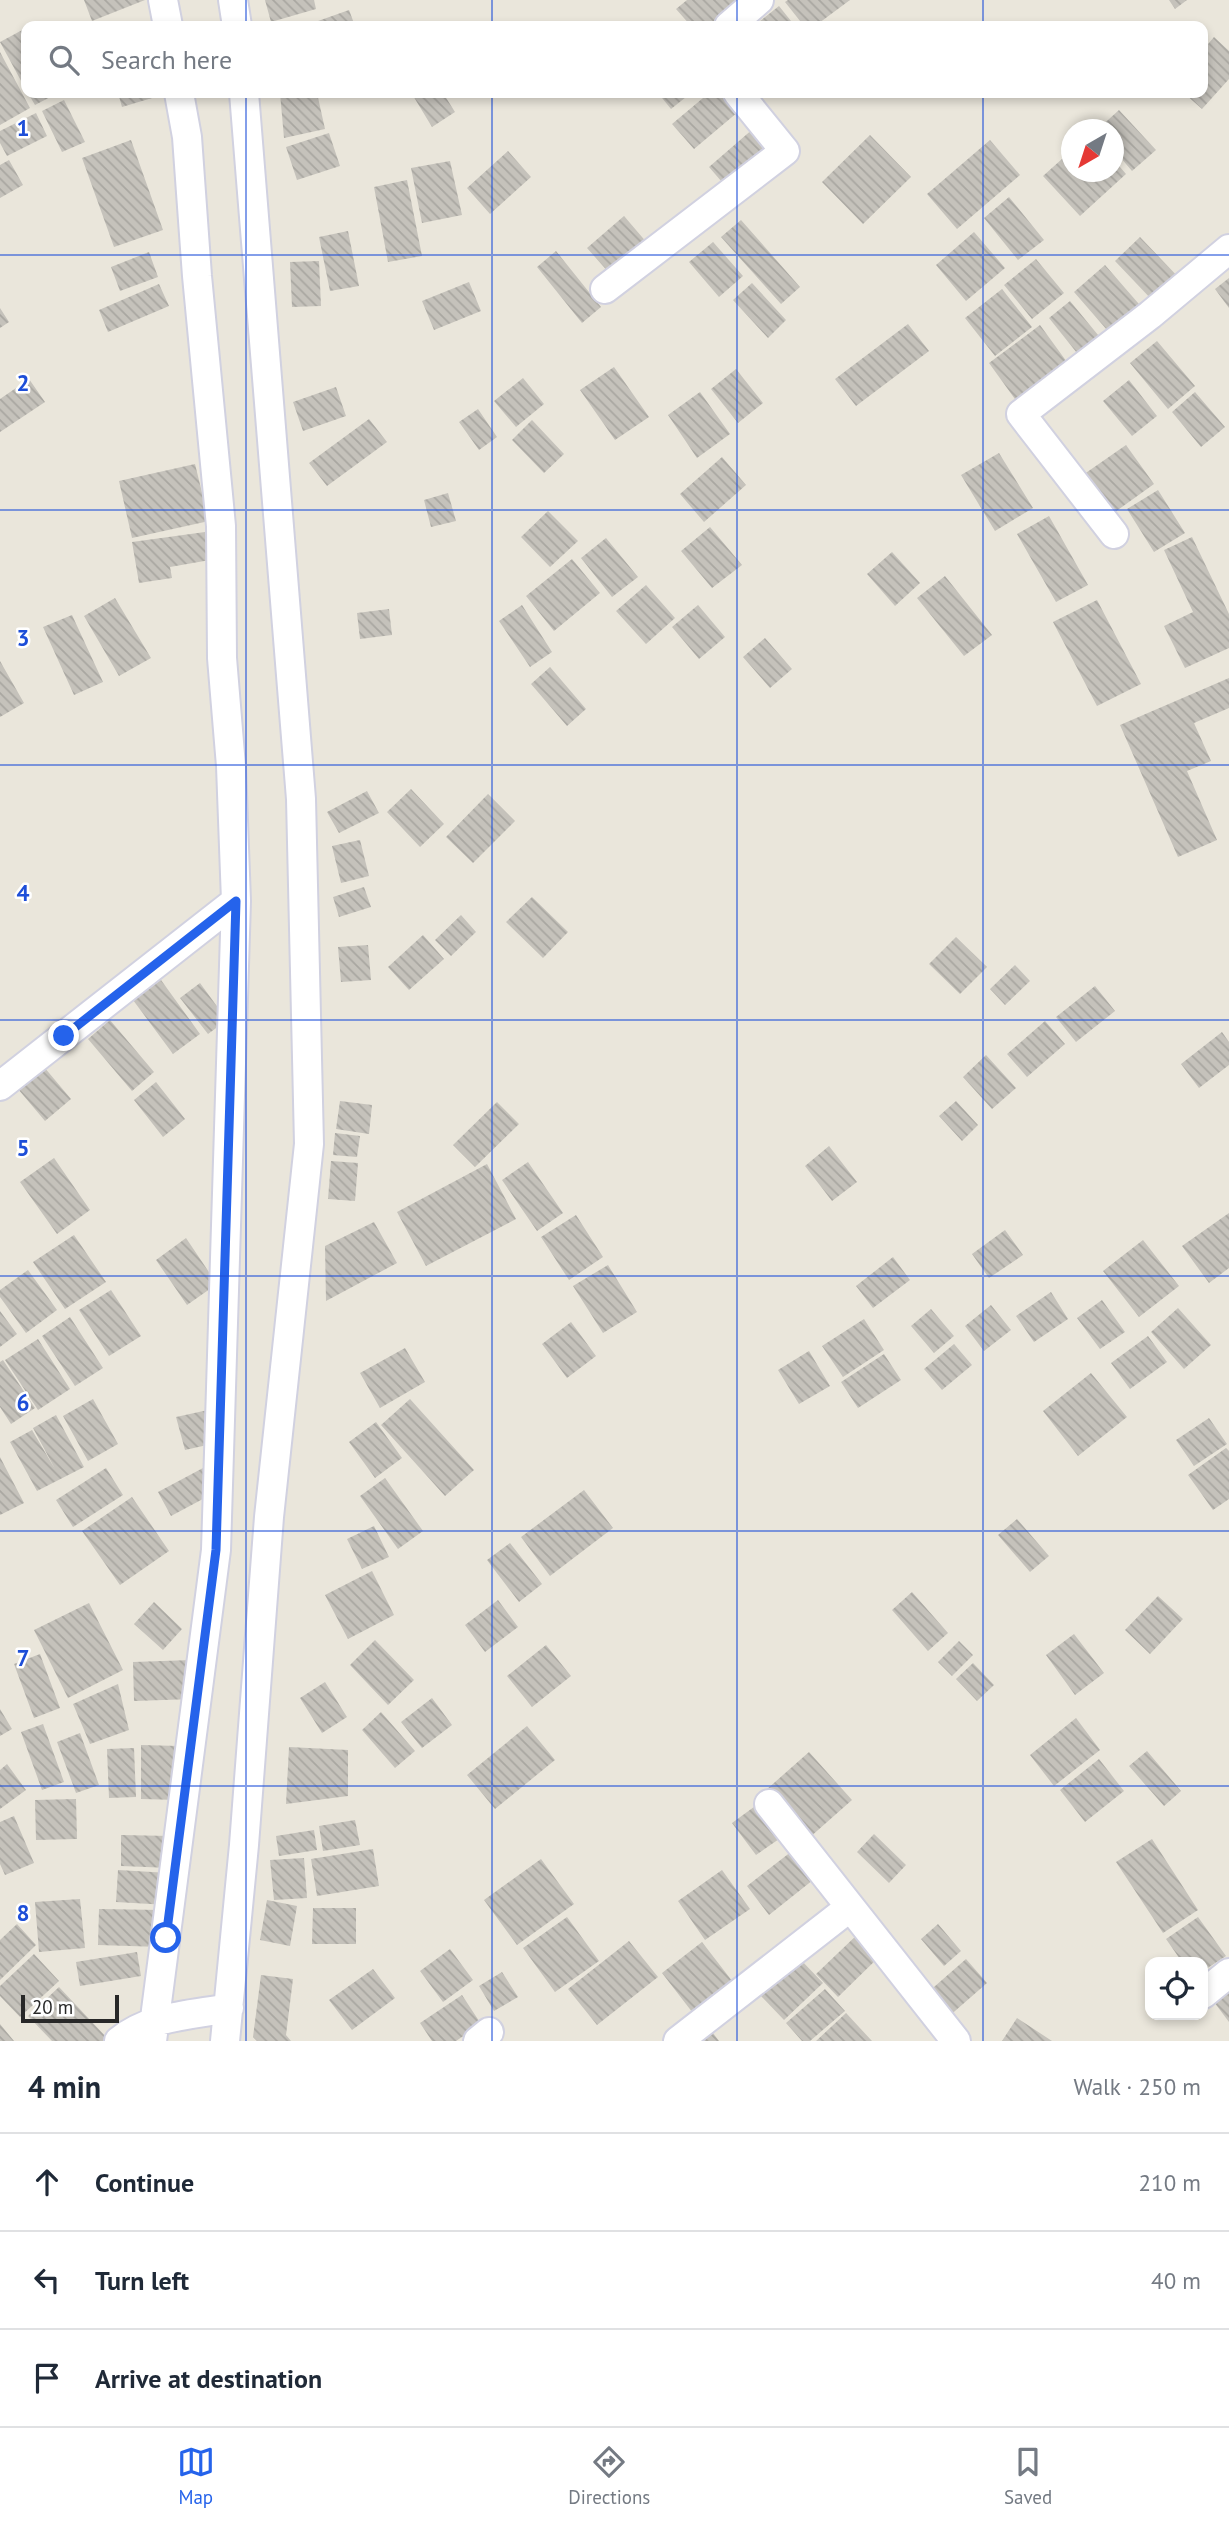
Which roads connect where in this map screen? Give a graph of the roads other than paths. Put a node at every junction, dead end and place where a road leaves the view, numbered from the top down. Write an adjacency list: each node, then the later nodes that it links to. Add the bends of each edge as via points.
1 (163, 0): 4 (street)
2 (233, 0): 5 (street)
3 (759, 0): 6 (street)
4 (167, 21)
5 (236, 21)
6 (735, 21)
7 (180, 98): 13 (street, via 221,526 222,658)
8 (244, 98): 19 (street, via 301,799 309,1144 269,1517)
9 (742, 98): 11 (street, via 785,150)
10 (1229, 249): 12 (street, via 1021,414)
11 (605, 289)
12 (1114, 534)
13 (236, 901): 14 (street); 20 (street, via 216,1550)
14 (0, 1086)
15 (769, 1804): 16 (street)
16 (849, 1908): 23 (street); 24 (street)
17 (1229, 1973): 18 (street)
18 (1208, 1990)
19 (229, 2008): 20 (street); 22 (street)
20 (154, 2031): 21 (street, via 128,2034)
21 (119, 2041)
22 (225, 2041)
23 (678, 2041)
24 (956, 2041)

